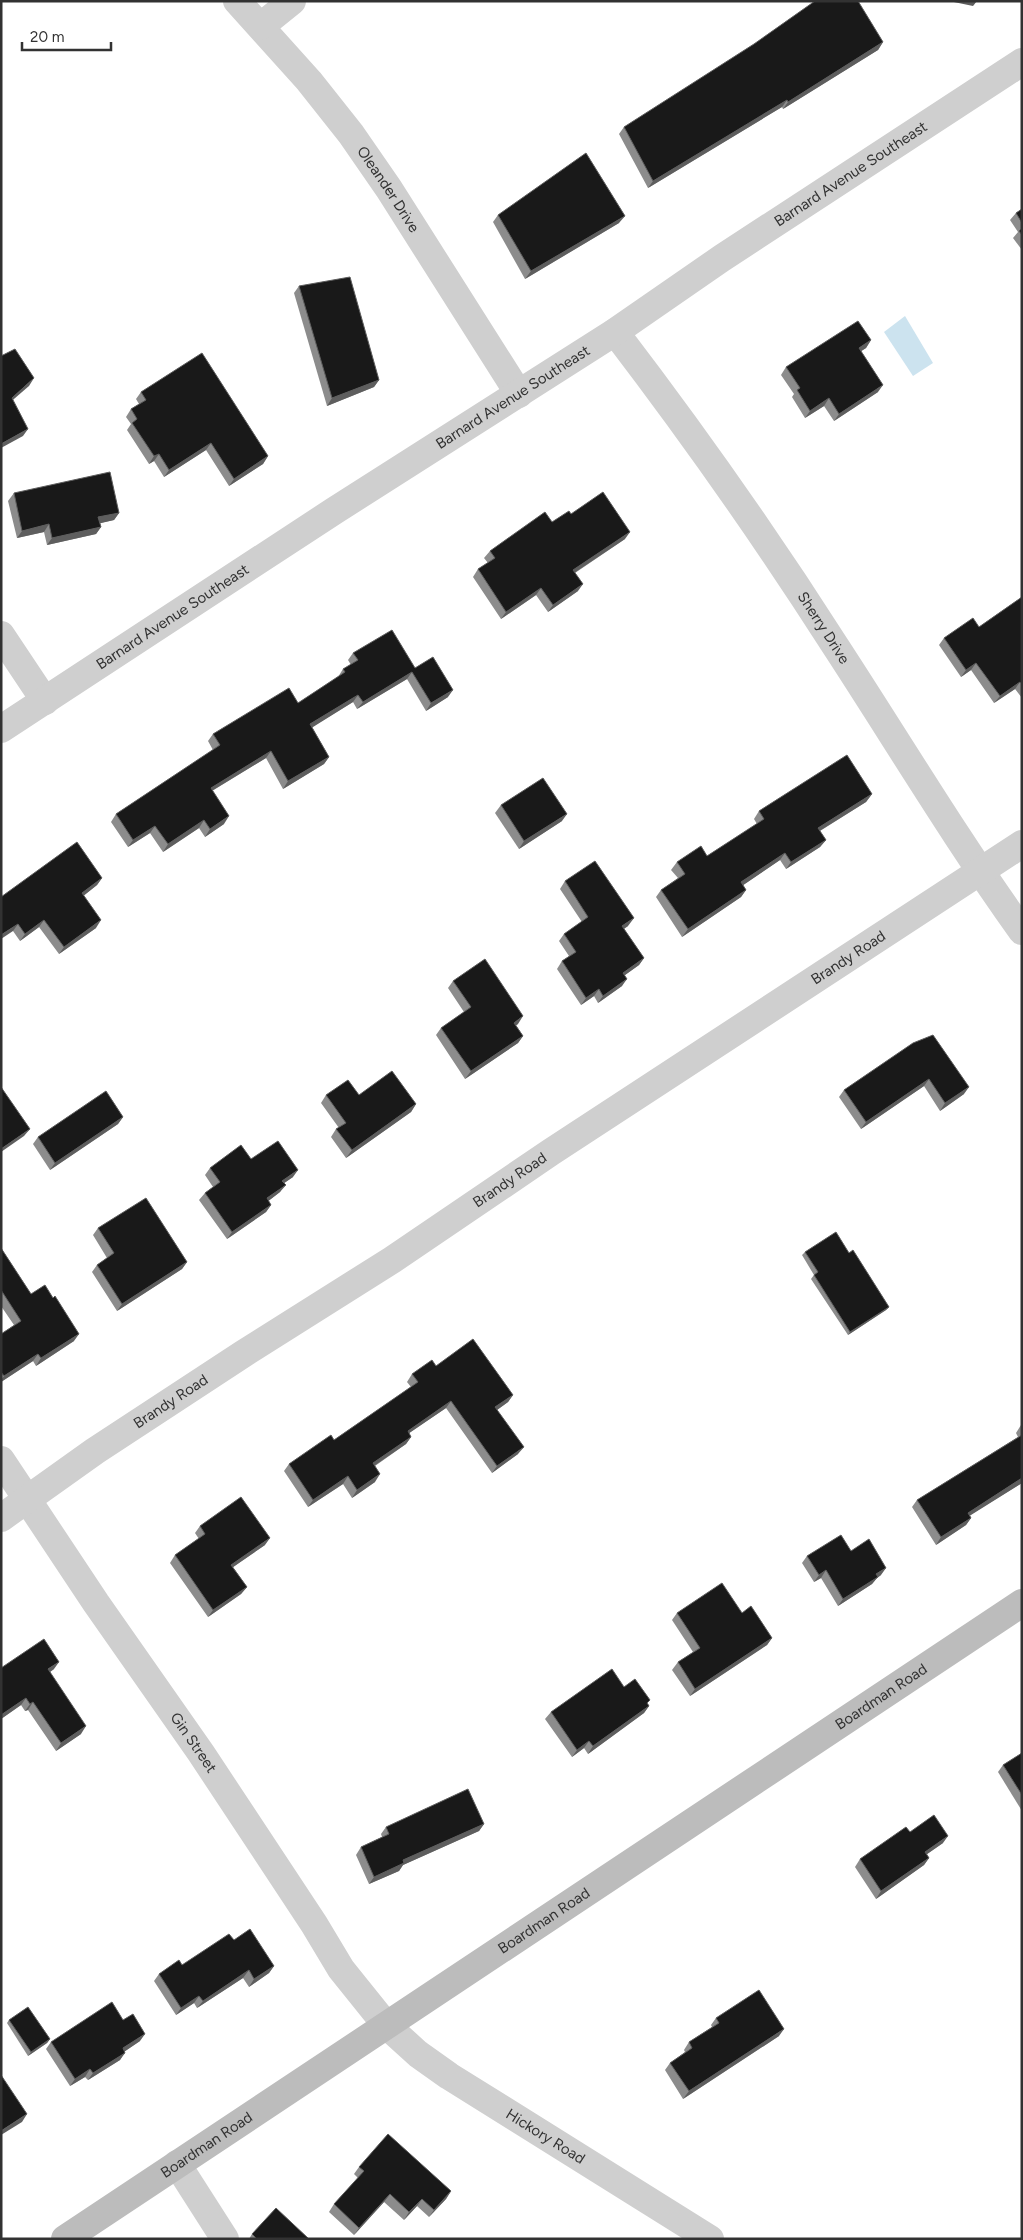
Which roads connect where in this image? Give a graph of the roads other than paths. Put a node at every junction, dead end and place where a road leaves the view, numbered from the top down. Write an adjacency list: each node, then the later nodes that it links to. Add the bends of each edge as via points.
1 (237, 1): 3 (street, Oleander Drive)
2 (292, 1): 3 (street)
3 (261, 26): 6 (street, Oleander Drive, via 351,134)
4 (1022, 62): 5 (street, Barnard Avenue Southeast, via 722,258)
5 (615, 332): 6 (street, Barnard Avenue Southeast); 11 (street, Sherry Drive, via 711,459 836,646)
6 (520, 394): 8 (street, Barnard Avenue Southeast, via 334,510)
7 (1, 636): 8 (street)
8 (44, 701): 9 (street, Barnard Avenue Southeast)
9 (1, 729)
10 (1022, 844): 11 (street, Brandy Road)
11 (980, 873): 12 (street, Sherry Drive); 14 (street, Brandy Road, via 856,951 392,1260 243,1354)
12 (1022, 931)
13 (1, 1460): 14 (street, Gin Street)
14 (27, 1500): 15 (street, Brandy Road); 17 (street, Gin Street, via 201,1753 341,1969)
15 (1, 1518)
16 (1022, 1603): 17 (street, Boardman Road)
17 (386, 2025): 18 (street, Boardman Road); 21 (street, Hickory Road, via 449,2076)
18 (177, 2164): 19 (street, Boardman Road); 20 (street)
19 (65, 2239)
20 (225, 2239)
21 (710, 2239)

